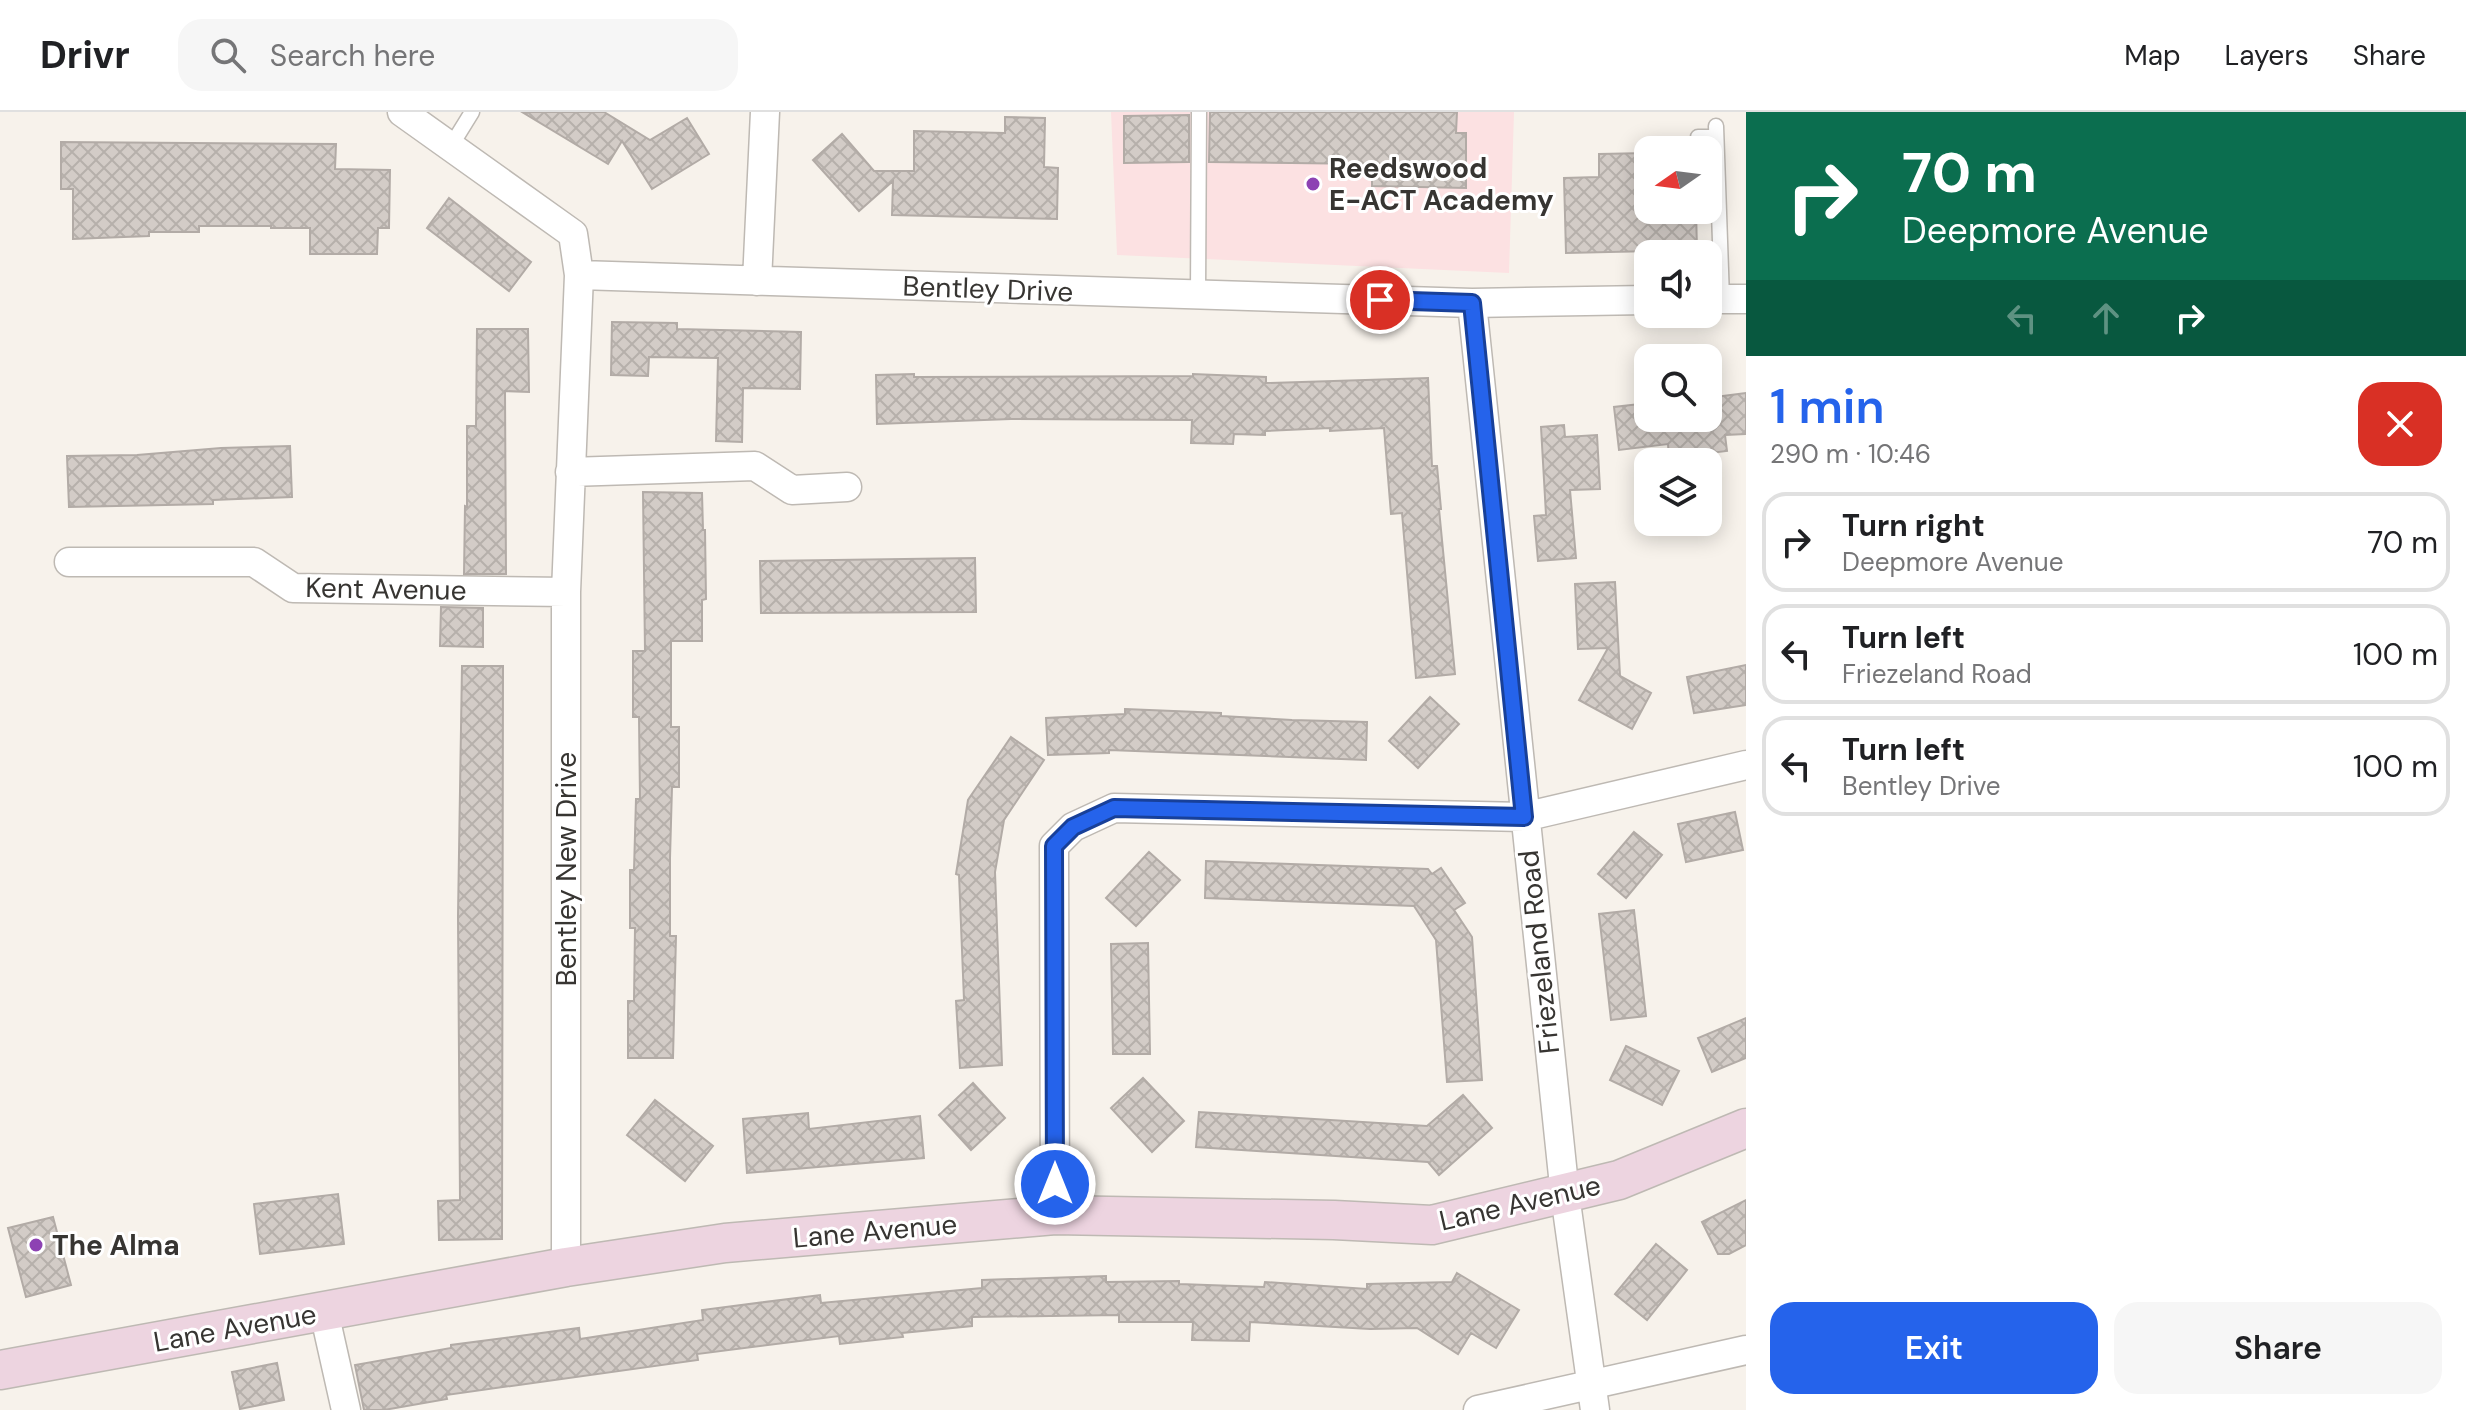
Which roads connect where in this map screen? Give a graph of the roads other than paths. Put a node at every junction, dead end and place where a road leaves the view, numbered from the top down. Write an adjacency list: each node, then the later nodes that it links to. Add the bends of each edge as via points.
1 (402, 112): 7 (street)
2 (472, 112): 7 (lane)
3 (765, 112): 10 (street)
4 (1199, 112): 11 (lane)
5 (1701, 136): 6 (lane, via 1716,131)
6 (1716, 136)
7 (451, 146): 9 (street, via 573,234)
8 (1721, 224): 12 (lane)
9 (579, 275): 10 (street, Bentley Drive); 15 (street, Bentley New Drive)
10 (757, 281): 11 (street, Bentley Drive)
11 (1198, 295): 14 (street, Bentley Drive)
12 (1725, 299)
13 (1634, 300): 14 (street, Bentley Drive)
14 (1472, 303): 20 (street, Friezeland Road)
15 (570, 472): 16 (street, via 755,466 792,490); 18 (street, Bentley New Drive)
16 (847, 487)
17 (69, 562): 18 (street, Kent Avenue, via 254,562 293,588)
18 (566, 592): 24 (street, Bentley New Drive)
19 (1746, 765): 20 (street)
20 (1524, 817): 22 (street, Friezeland Road); 23 (street, via 1114,808 1073,827 1054,846)
21 (1746, 1128): 22 (street, Lane Avenue, via 1619,1180)
22 (1565, 1195): 23 (street, Lane Avenue, via 1432,1225); 28 (street, Friezeland Road)
23 (1055, 1215): 24 (street, Lane Avenue, via 725,1243)
24 (566, 1267): 25 (street, Lane Avenue)
25 (324, 1312): 27 (street, Lane Avenue); 29 (street)
26 (1746, 1350): 28 (street)
27 (0, 1370)
28 (1593, 1398): 30 (street)
29 (346, 1410)
30 (1478, 1410)

